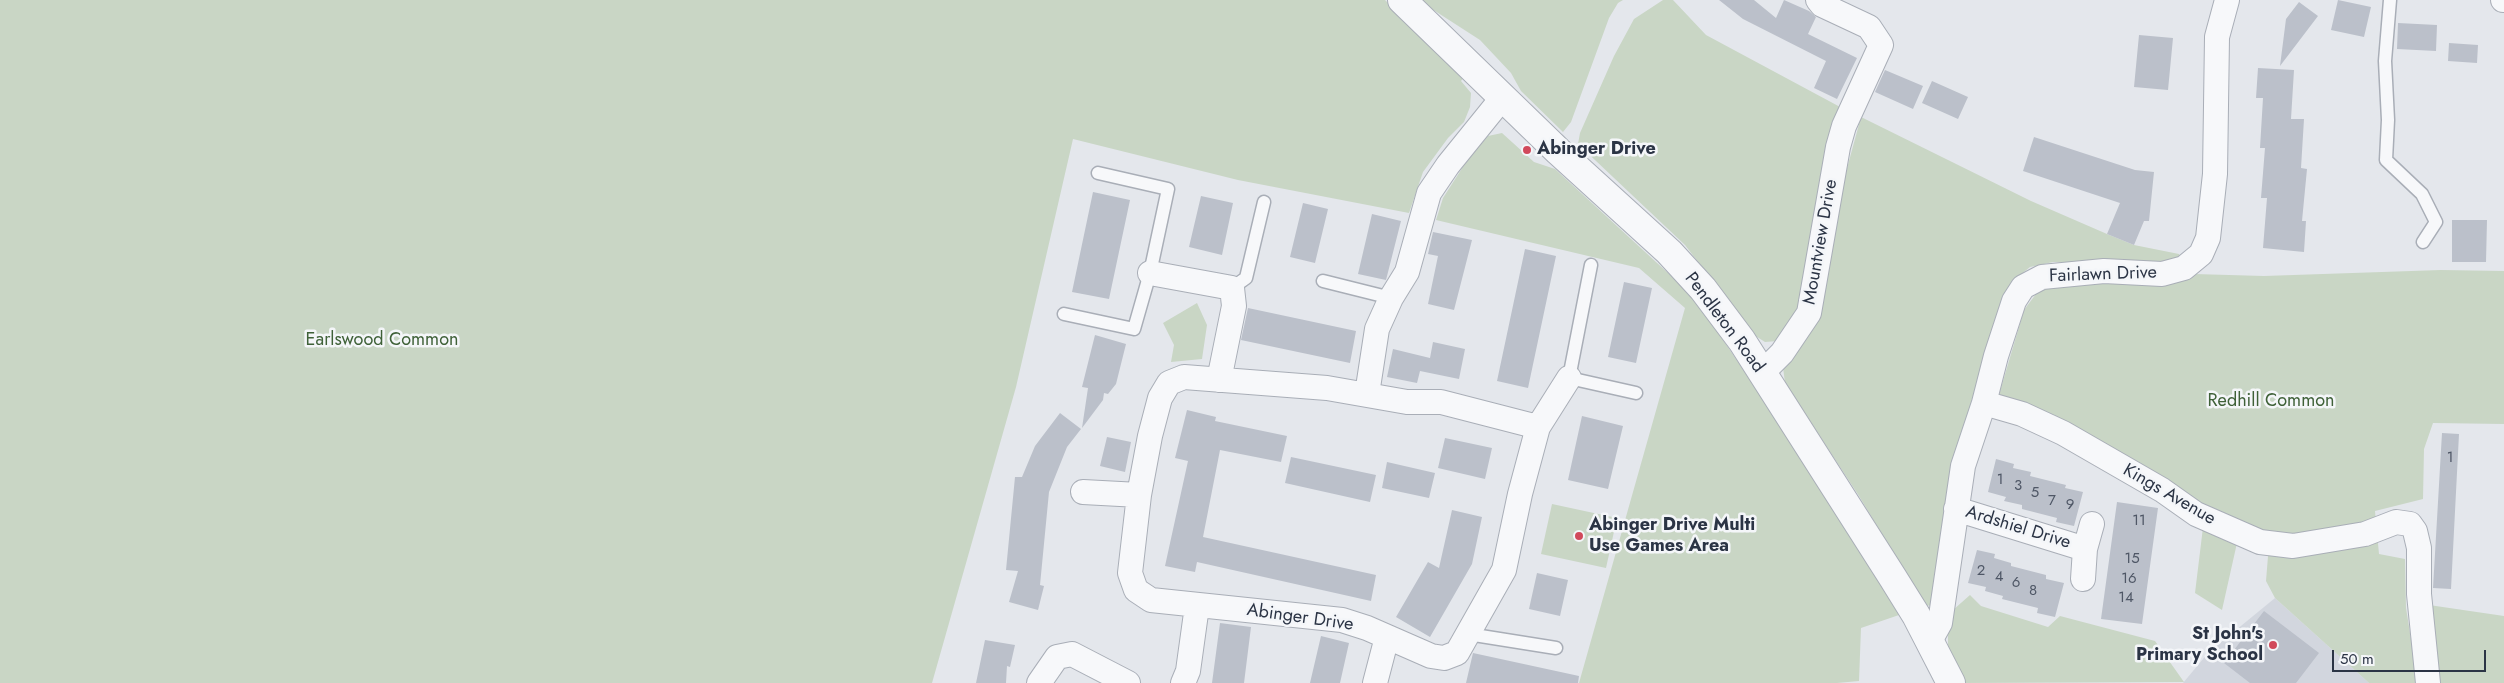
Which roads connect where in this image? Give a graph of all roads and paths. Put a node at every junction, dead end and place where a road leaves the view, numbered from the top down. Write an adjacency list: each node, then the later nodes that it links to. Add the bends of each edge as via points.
1 (1402, 0): 5 (street, Pendleton Road)
2 (1818, 0): 15 (street, Mountview Drive, via 1822,5 1869,26 1881,45 1844,126 1838,147 1809,313 1782,354)
3 (2228, 0): 20 (street, Fairlawn Drive, via 2217,37 2214,174 2208,238 2201,254 2184,268 2162,274 2104,271 2042,277 2023,287 2014,301)
4 (2390, 0): 8 (lane, via 2385,61 2386,160 2422,194 2436,222)
5 (1503, 98): 13 (street, via 1429,193 1407,272); 15 (street, Pendleton Road, via 1669,252 1698,283)
6 (1098, 173): 10 (lane, via 1168,189)
7 (1264, 202): 12 (lane, via 1246,278)
8 (2423, 242)
9 (1591, 265): 16 (lane)
10 (1150, 273): 12 (street); 14 (lane, via 1134,328)
11 (1323, 281): 13 (lane)
12 (1232, 288): 17 (street, via 1234,306)
13 (1391, 298): 19 (street, via 1377,329)
14 (1064, 314)
15 (1762, 373): 31 (street, Pendleton Road, via 1898,586)
16 (1569, 378): 18 (lane); 21 (street)
17 (1219, 380): 19 (street, Abinger Drive); 23 (street, Abinger Drive, via 1184,378 1169,383 1160,398)
18 (1636, 393)
19 (1367, 394): 21 (street, Abinger Drive, via 1408,402 1441,402)
20 (1984, 403): 24 (street, Fairlawn Drive, via 1963,466); 38 (street, Kings Avenue, via 2022,414 2063,433 2162,490 2196,514 2260,542 2293,546 2365,534 2396,522 2410,524 2419,548 2419,594)
21 (1538, 427): 29 (street, Abinger Drive, via 1504,570)
22 (1083, 492): 23 (street)
23 (1138, 495): 28 (street, Abinger Drive, via 1130,573 1136,590 1152,600)
24 (1956, 509): 26 (street, Ardshiel Drive); 31 (street, Fairlawn Drive, via 1940,622)
25 (2092, 524): 26 (street, Ardshiel Drive)
26 (2085, 549): 27 (street)
27 (2083, 579)
28 (1197, 606): 30 (street, Abinger Drive, via 1342,620); 35 (street, via 1188,671)
29 (1468, 634): 30 (street, Abinger Drive, via 1457,653 1444,658 1431,656); 32 (lane)
30 (1386, 637): 36 (street)
31 (1930, 642): 37 (street, Pendleton Road)
32 (1556, 648)
33 (1039, 683): 34 (street, via 1057,657 1072,654)
34 (1128, 683)
35 (1183, 683)
36 (1375, 683)
37 (1951, 683)
38 (2428, 683)

